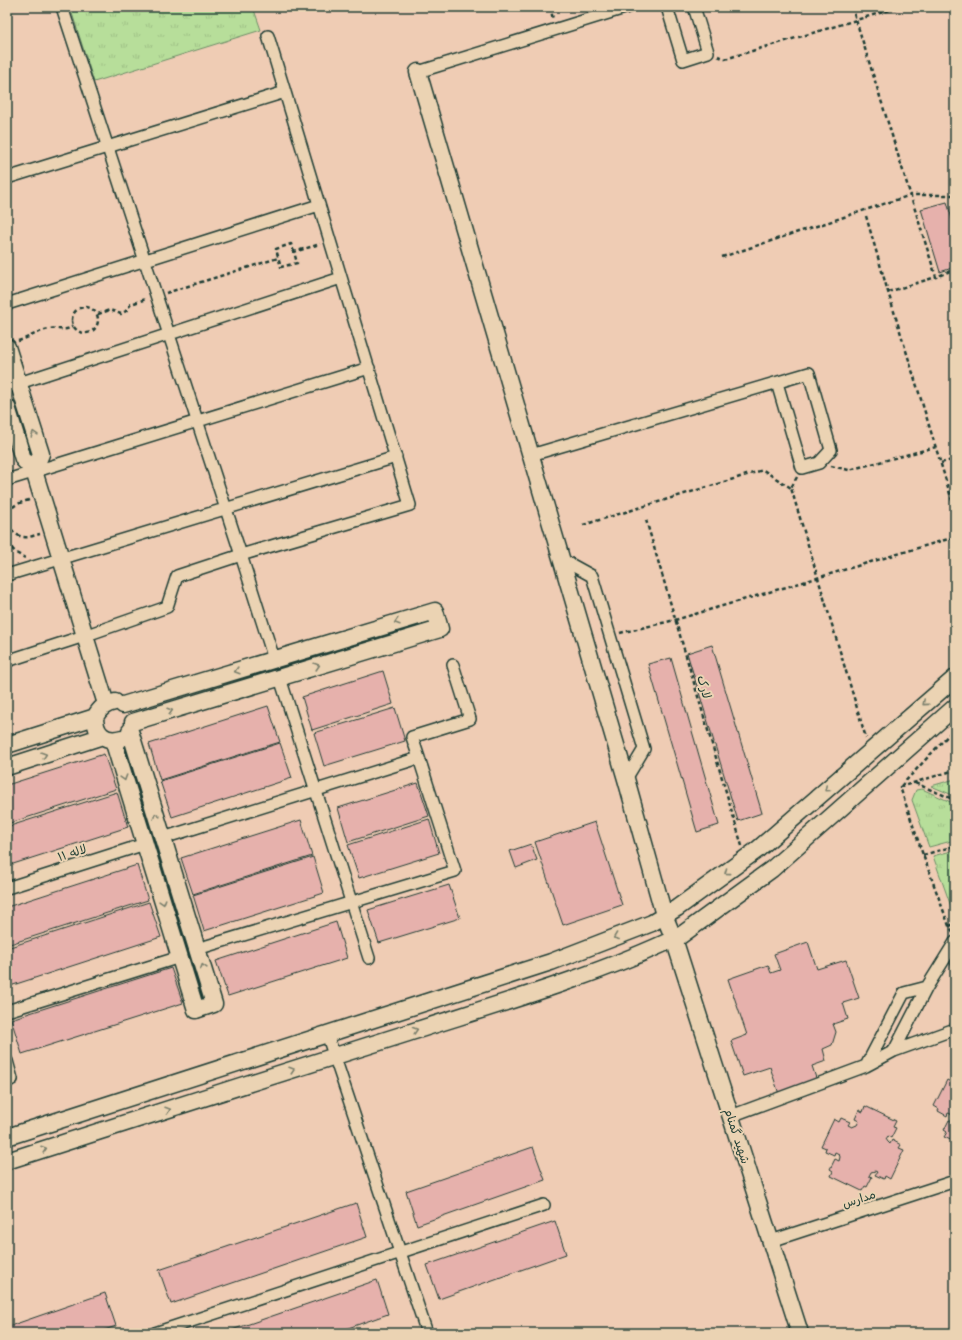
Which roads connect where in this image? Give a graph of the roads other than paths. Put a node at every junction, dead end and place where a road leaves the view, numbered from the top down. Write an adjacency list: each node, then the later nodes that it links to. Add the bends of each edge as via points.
1 (62, 7): 8 (street)
2 (628, 7): 6 (street)
3 (667, 7): 4 (street, via 683,60 708,52)
4 (694, 7)
5 (268, 36): 7 (street)
6 (418, 72): 21 (street, شهید گمنام)
7 (285, 92): 8 (street); 10 (street)
8 (108, 147): 9 (street); 11 (street)
9 (7, 178)
10 (319, 205): 11 (street); 12 (street)
11 (145, 261): 13 (street); 14 (street)
12 (341, 278): 14 (street); 16 (street)
13 (7, 304)
14 (169, 334): 18 (street); 20 (street)
15 (11, 344): 18 (street)
16 (368, 368): 20 (street); 22 (street)
17 (777, 383): 17 (street, via 802,468 819,463 831,450 808,373); 21 (street)
18 (13, 385): 23 (street, one-way to 18, via 41,454)
19 (7, 407): 23 (street, via 23,459)
20 (197, 420): 23 (street); 25 (street)
21 (531, 455): 28 (street, شهید گمنام)
22 (396, 457): 25 (street); 26 (street, via 410,505)
23 (34, 471): 24 (street); 27 (street)
24 (7, 480)
25 (226, 509): 26 (street); 27 (street)
26 (241, 555): 30 (street, via 177,576 167,607); 31 (street)
27 (60, 559): 29 (street); 30 (street)
28 (561, 559): 45 (street, شهید گمنام); 45 (street, via 592,576 644,749)
29 (7, 575)
30 (84, 636): 32 (street); 36 (street)
31 (274, 659): 34 (street); 34 (street, one-way to 31, via 440,629 435,610); 37 (street, one-way to 37)
32 (7, 661)
33 (453, 665): 43 (street, via 470,719 412,737)
34 (280, 678): 40 (street, one-way to 34); 46 (street)
35 (955, 678): 51 (street, one-way to 51, via 757,850)
36 (106, 704): 37 (street, via 114,702); 39 (street)
37 (123, 705): 40 (street, via 130,711)
38 (955, 707): 52 (street, via 772,869)
39 (96, 717): 41 (street, via 95,726); 42 (street)
40 (131, 727): 41 (street, via 122,739); 47 (street, one-way to 40)
41 (108, 738): 44 (street, one-way to 41); 48 (street, one-way to 48)
42 (7, 745)
43 (419, 758): 46 (street); 50 (street, via 455,871)
44 (7, 767)
45 (626, 779): 51 (street, شهید گمنام)
46 (316, 790): 47 (street); 50 (street)
47 (163, 838): 54 (street)
48 (145, 844): 49 (street, لاله ۱۱); 55 (street, one-way to 55)
49 (7, 888)
50 (351, 902): 54 (street); 56 (street)
51 (664, 915): 52 (street, شهید گمنام); 60 (street, one-way to 60, via 652,923 551,962)
52 (674, 939): 62 (street, one-way to 52, via 558,984); 66 (street, شهید گمنام)
53 (955, 942): 57 (street)
54 (197, 950): 55 (street, one-way to 54, via 196,1010 214,1004)
55 (180, 957): 58 (street)
56 (369, 958)
57 (927, 987): 61 (street); 64 (street, via 904,993)
58 (7, 1011)
59 (955, 1029): 61 (street)
60 (327, 1034): 62 (street); 67 (street)
61 (894, 1050): 64 (street)
62 (335, 1056): 68 (street, one-way to 62); 72 (street)
63 (7, 1061): 65 (street, via 12,1079)
64 (866, 1066): 66 (street)
65 (7, 1082)
66 (731, 1116): 71 (street, شهید گمنام)
67 (7, 1137)
68 (7, 1161)
69 (955, 1181): 71 (street, مدارس)
70 (544, 1204): 72 (street)
71 (771, 1241): 75 (street, شهید گمنام)
72 (400, 1252): 73 (street); 74 (street)
73 (155, 1333)
74 (427, 1333)
75 (800, 1333)

